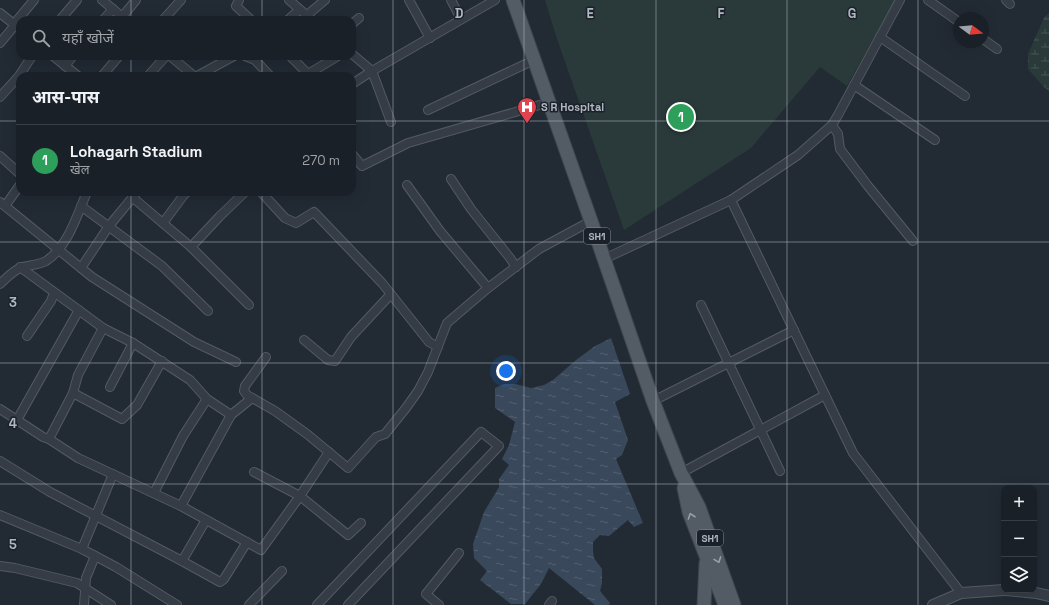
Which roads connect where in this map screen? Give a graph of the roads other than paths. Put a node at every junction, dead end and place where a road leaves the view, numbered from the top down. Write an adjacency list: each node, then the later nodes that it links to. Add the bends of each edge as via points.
1 (34, 0): 18 (street)
2 (78, 0): 19 (street)
3 (102, 0): 15 (street)
4 (136, 0): 22 (street)
5 (181, 0): 23 (street)
6 (239, 0): 24 (street, via 236,6)
7 (288, 0): 16 (street)
8 (325, 0): 27 (street)
9 (409, 0): 34 (street)
10 (451, 0): 30 (street)
11 (495, 0): 30 (street)
12 (513, 0): 49 (main road, SH1)
13 (900, 0): 33 (street)
14 (928, 0): 29 (street)
15 (113, 9): 20 (street); 21 (street)
16 (299, 10): 25 (street); 26 (street)
17 (0, 13): 32 (street)
18 (23, 16)
19 (64, 16)
20 (107, 16)
21 (122, 16)
22 (125, 16)
23 (167, 16)
24 (247, 16)
25 (292, 16)
26 (306, 16)
27 (311, 16)
28 (359, 18): 31 (street)
29 (953, 18)
30 (462, 19): 34 (street)
31 (356, 21)
32 (16, 26): 35 (street)
33 (880, 37): 63 (street); 64 (street)
34 (430, 38): 51 (street)
35 (0, 43)
36 (989, 43): 37 (street)
37 (997, 49)
38 (356, 57): 51 (street)
39 (30, 60): 52 (street)
40 (58, 60): 50 (street)
41 (70, 60): 50 (street)
42 (116, 60): 54 (street)
43 (162, 60): 55 (street)
44 (175, 60): 56 (street)
45 (227, 60): 57 (street)
46 (255, 60): 58 (street)
47 (294, 60): 59 (street)
48 (331, 60): 60 (street)
49 (534, 60): 66 (main road, SH1); 67 (street)
50 (65, 66): 53 (street)
51 (372, 71): 62 (street); 68 (street)
52 (22, 72)
53 (73, 72)
54 (105, 72)
55 (152, 72)
56 (189, 72)
57 (204, 72)
58 (264, 72)
59 (306, 72)
60 (311, 72)
61 (16, 80): 65 (street)
62 (356, 81)
63 (854, 85): 69 (street); 70 (street)
64 (965, 96)
65 (0, 97)
66 (550, 102): 72 (street, via 408,143 362,166); 86 (main road, SH1)
67 (428, 110)
68 (391, 122)
69 (832, 125): 83 (street, via 798,155); 89 (street, via 838,134 840,149)
70 (935, 140)
71 (0, 156): 73 (street)
72 (356, 159)
73 (16, 170)
74 (451, 179): 93 (street)
75 (407, 185): 97 (street, via 440,231)
76 (16, 189): 84 (street)
77 (85, 196): 85 (street)
78 (133, 196): 88 (street)
79 (135, 196): 87 (street)
80 (183, 196): 87 (street)
81 (241, 196): 90 (street)
82 (265, 196): 99 (street, via 285,218 296,223 314,212)
83 (730, 200): 92 (street); 105 (street)
84 (2, 204): 91 (street)
85 (81, 206): 88 (street); 91 (street)
86 (591, 221): 92 (main road, SH1); 93 (street, via 539,249)
87 (163, 223): 90 (street)
88 (109, 226): 95 (street); 103 (street, via 162,266)
89 (913, 241)
90 (191, 247): 100 (street)
91 (59, 250): 94 (street, via 45,262); 95 (street)
92 (604, 259): 119 (main road, SH1)
93 (516, 266): 97 (street)
94 (20, 268): 96 (street); 98 (street)
95 (81, 268): 112 (street, via 194,342)
96 (0, 284)
97 (488, 288): 109 (street, via 447,323)
98 (54, 293): 102 (street); 106 (street)
99 (390, 294): 107 (street, via 351,337 335,361 328,360); 109 (street, via 429,342)
100 (249, 305)
101 (701, 305): 113 (street)
102 (79, 310): 104 (street); 122 (street)
103 (208, 311)
104 (103, 328): 108 (street); 115 (street, via 78,375)
105 (794, 330): 113 (street); 116 (street)
106 (27, 336)
107 (304, 340)
108 (134, 343): 111 (street); 114 (street)
109 (438, 347): 125 (street, via 418,391 385,434 376,437 348,468)
110 (266, 357): 117 (street, via 245,386 244,391)
111 (162, 361): 115 (street, via 137,405 122,419); 118 (street, via 190,380)
112 (236, 362)
113 (729, 363): 119 (street); 123 (street)
114 (110, 387)
115 (73, 393): 124 (street)
116 (825, 395): 123 (street); 148 (street, via 853,453)
117 (252, 398): 121 (street); 125 (street, via 275,411)
118 (207, 399): 121 (street); 131 (street, via 183,436)
119 (653, 401): 129 (main road, SH1)
120 (0, 409): 122 (street)
121 (231, 415): 133 (street)
122 (18, 420): 124 (street)
123 (761, 430): 127 (street); 129 (street)
124 (49, 439): 130 (street, via 78,458)
125 (329, 452): 132 (street)
126 (0, 461): 135 (street)
127 (780, 471)
128 (254, 472): 132 (street)
129 (681, 473): 142 (main road, SH1, one-way to 129, via 689,512); 160 (main road, SH1, one-way to 160, via 699,507)
130 (112, 474): 131 (street); 135 (street)
131 (154, 493): 133 (street)
132 (300, 496): 137 (street, via 348,535); 138 (street, via 261,550)
133 (181, 506): 136 (street)
134 (0, 515): 139 (street)
135 (95, 517): 139 (street); 143 (street)
136 (206, 520): 138 (street); 143 (street)
137 (361, 523)
138 (247, 542): 143 (street, via 220,582)
139 (82, 549): 141 (street)
140 (459, 553): 157 (street, via 426,594)
141 (95, 556): 146 (street, via 86,578); 153 (street)
142 (707, 557): 158 (main road); 159 (main road, SH1)
143 (182, 561)
144 (0, 566): 146 (street, via 77,583)
145 (282, 571): 154 (street)
146 (85, 589): 151 (street); 152 (street)
147 (1001, 590): 148 (street)
148 (962, 593): 161 (street)
149 (1036, 593): 150 (street)
150 (1049, 596)
151 (84, 605)
152 (111, 605)
153 (177, 605)
154 (248, 605)
155 (318, 605): 156 (street, via 481,432 499,446)
156 (348, 605)
157 (439, 605)
158 (704, 605)
159 (725, 605)
160 (734, 605)
161 (934, 605)

